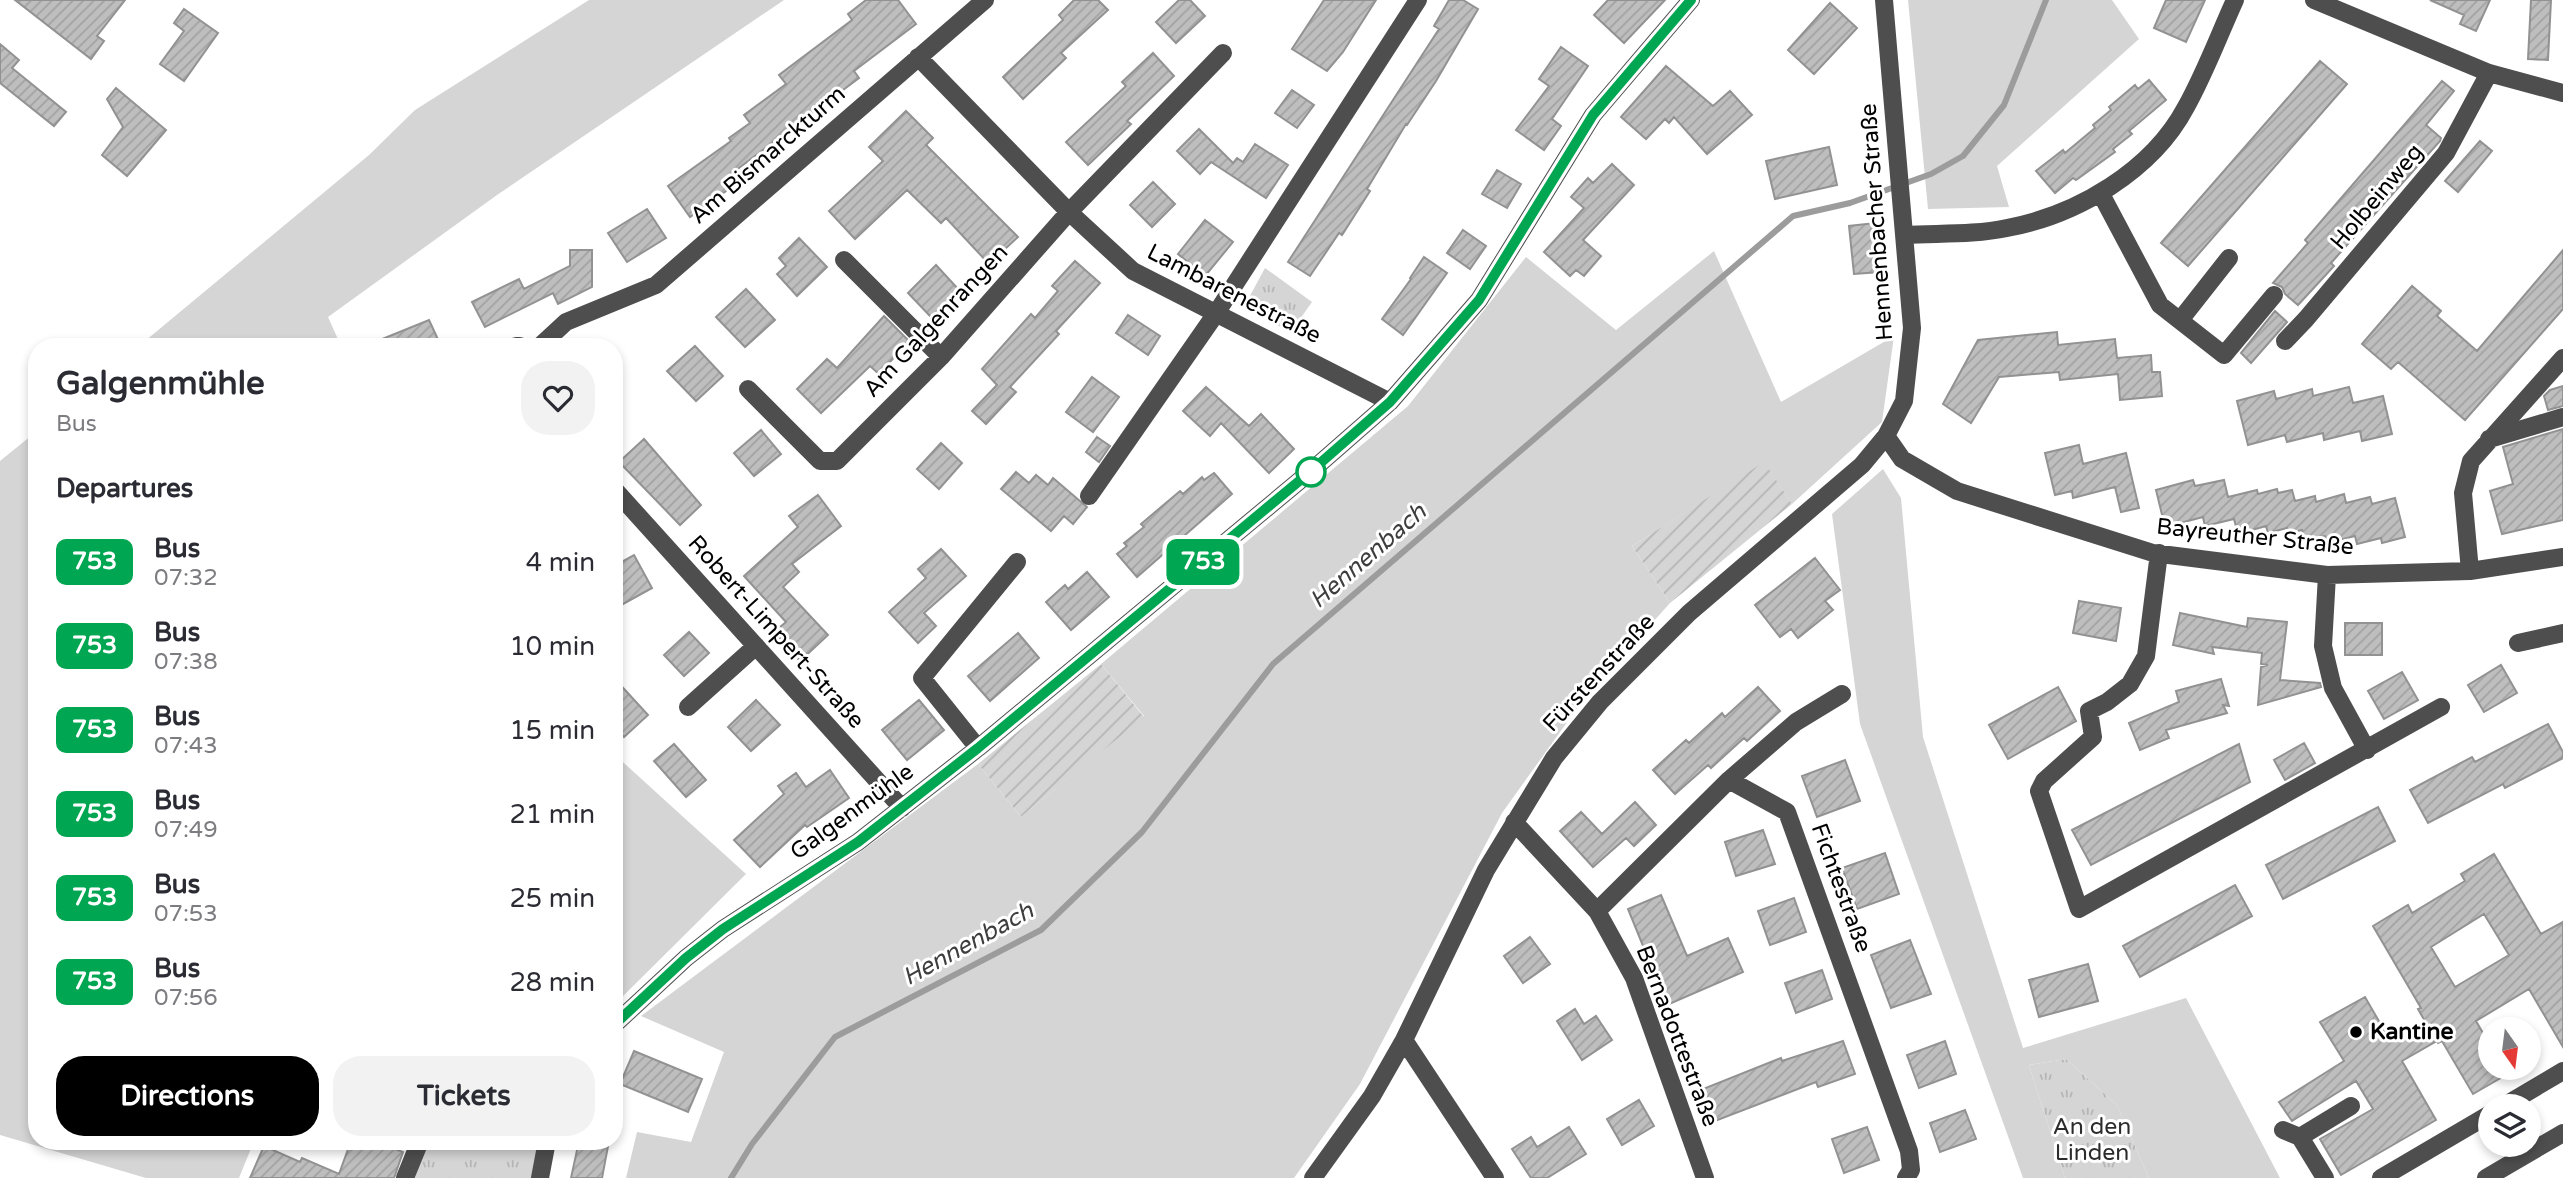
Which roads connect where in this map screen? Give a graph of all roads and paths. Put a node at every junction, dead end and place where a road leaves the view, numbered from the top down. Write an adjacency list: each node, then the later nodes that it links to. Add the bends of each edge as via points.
1 (985, 0): 8 (street, Am Bismarckturm)
2 (1418, 0): 17 (street)
3 (1691, 0): 24 (street, Galgenmühle, via 1593,115 1479,300)
4 (1884, 0): 13 (street, Hennenbacher Straße)
5 (2235, 0): 11 (street, via 2186,109 2148,158)
6 (2314, 0): 9 (street)
7 (1223, 53): 12 (street)
8 (918, 57): 12 (street, Lambarenestraße); 19 (street, Am Bismarckturm, via 656,285 566,322)
9 (2489, 73): 10 (street); 20 (street, Holbeinweg, via 2446,153)
10 (2563, 93)
11 (2101, 194): 13 (street, via 2006,229); 18 (street, via 2160,304)
12 (1069, 212): 17 (street, Lambarenestraße, via 1133,271); 21 (street, Am Galgenrangen)
13 (1905, 234): 26 (street, Hennenbacher Straße, via 1912,328 1904,401)
14 (2229, 258): 18 (street)
15 (844, 260): 21 (street)
16 (2274, 295): 18 (street, via 2224,355)
17 (1217, 312): 24 (street, Lambarenestraße); 28 (street)
18 (2181, 320)
19 (549, 338)
20 (2285, 341)
21 (941, 358): 23 (street, Am Galgenrangen, via 837,461 820,461)
22 (2563, 358): 27 (street)
23 (748, 390)
24 (1390, 402): 41 (street, Galgenmühle)
25 (2563, 417): 27 (street)
26 (1886, 436): 30 (street, Bayreuther Straße, via 1902,459 1957,491); 45 (street, Fürstenstraße, via 1862,465 1689,613 1600,702 1554,758)
27 (2489, 439): 33 (street, via 2471,461 2463,493)
28 (1089, 496)
29 (623, 502): 37 (street, Robert-Limpert-Straße)
30 (2159, 554): 34 (street, Bayreuther Straße); 42 (street, via 2146,656 2130,684 2089,711 2093,737 2044,781 2039,791 2079,909)
31 (2563, 557): 33 (street, Bayreuther Straße)
32 (1017, 562): 41 (street, via 922,678)
33 (2470, 571): 34 (street, Bayreuther Straße)
34 (2327, 575): 42 (street, via 2323,646 2333,688)
35 (2563, 633): 36 (street)
36 (2518, 643)
37 (756, 646): 39 (street); 44 (street, Robert-Limpert-Straße)
38 (1842, 694): 43 (street, via 1796,722)
39 (688, 707)
40 (2441, 707): 42 (street)
41 (978, 748): 44 (street, Galgenmühle)
42 (2367, 750)
43 (1729, 780): 46 (street); 63 (street, Fichtestraße, via 1787,812 1909,1150 1911,1170)
44 (902, 808): 47 (street, Galgenmühle, via 858,842 723,929)
45 (1514, 822): 46 (street, Bernadottestraße); 48 (street, Fürstenstraße)
46 (1597, 911): 62 (street, Bernadottestraße, via 1634,978)
47 (623, 1017)
48 (1404, 1040): 60 (street, Fürstenstraße); 61 (street)
49 (2563, 1071): 50 (street)
50 (2524, 1094)
51 (2351, 1106): 55 (street)
52 (2478, 1121): 65 (street)
53 (2283, 1130): 55 (street)
54 (2563, 1133): 66 (street)
55 (2301, 1137): 64 (street)
56 (416, 1150): 58 (street)
57 (545, 1150): 59 (street)
58 (405, 1178)
59 (540, 1178)
60 (1313, 1178)
61 (1495, 1178)
62 (1705, 1178)
63 (1906, 1178)
64 (2325, 1178)
65 (2381, 1178)
66 (2486, 1178)

